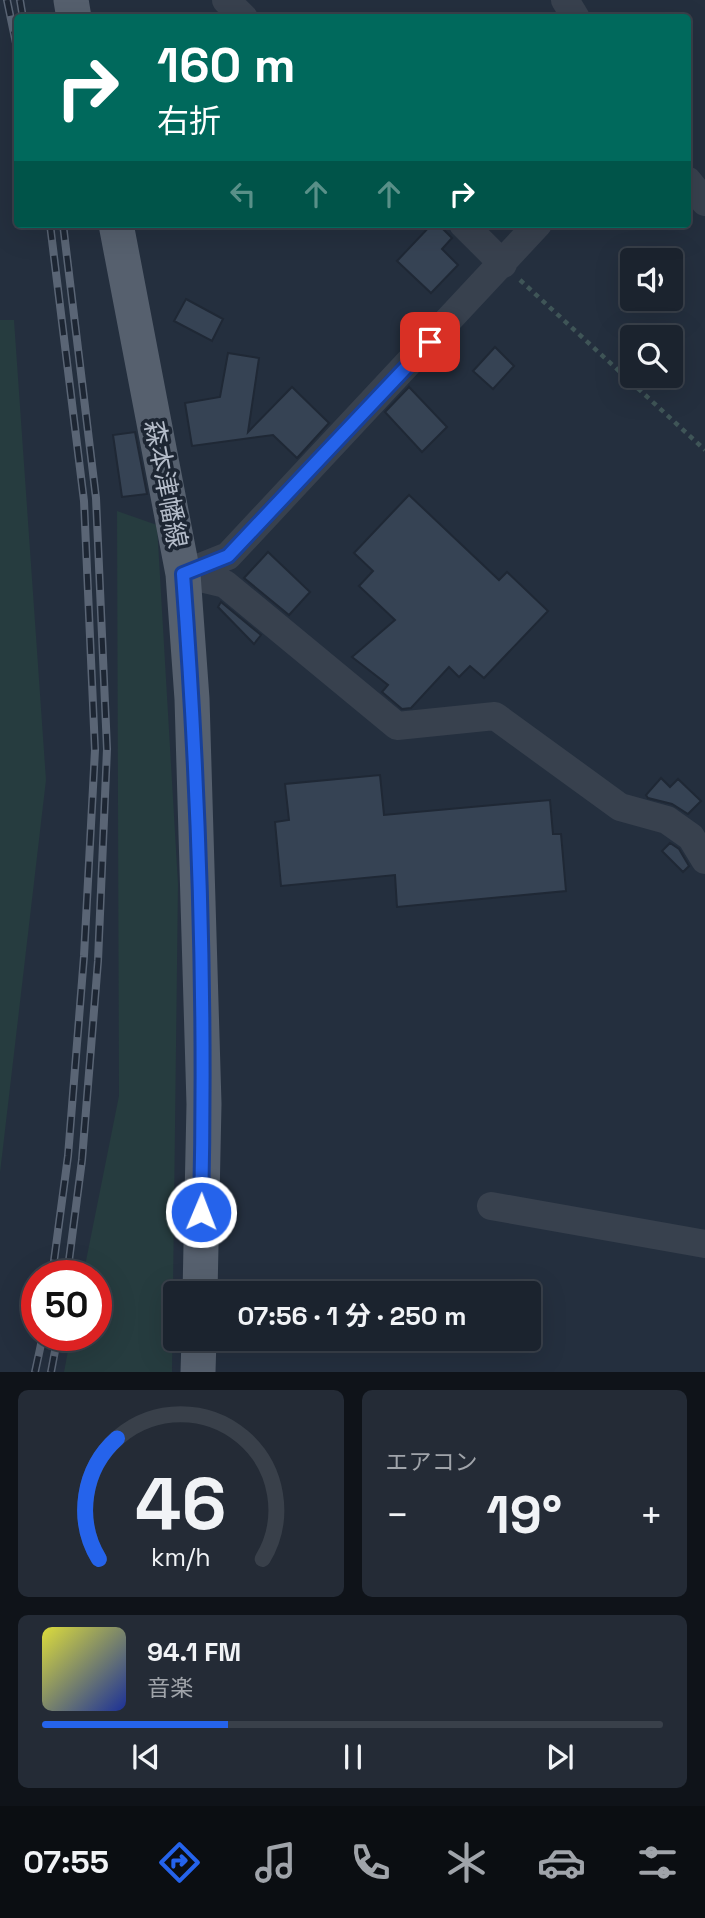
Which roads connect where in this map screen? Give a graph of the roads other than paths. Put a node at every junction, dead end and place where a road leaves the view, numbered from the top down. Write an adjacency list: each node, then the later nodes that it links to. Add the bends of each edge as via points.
1 (226, 0): 2 (street)
2 (240, 14)
3 (691, 185): 4 (street)
4 (705, 202)
5 (117, 228): 9 (main road, 森本津幡線)
6 (467, 228): 8 (street)
7 (534, 228): 8 (street)
8 (503, 264): 9 (street, via 228,556)
9 (183, 574): 10 (street, via 225,584 397,726 495,716 620,807 667,820 691,837); 13 (main road, 森本津幡線, via 192,699 204,1104)
10 (705, 860)
11 (491, 1206): 12 (street)
12 (705, 1244)
13 (200, 1281)
14 (199, 1351): 15 (main road)
15 (198, 1372)

